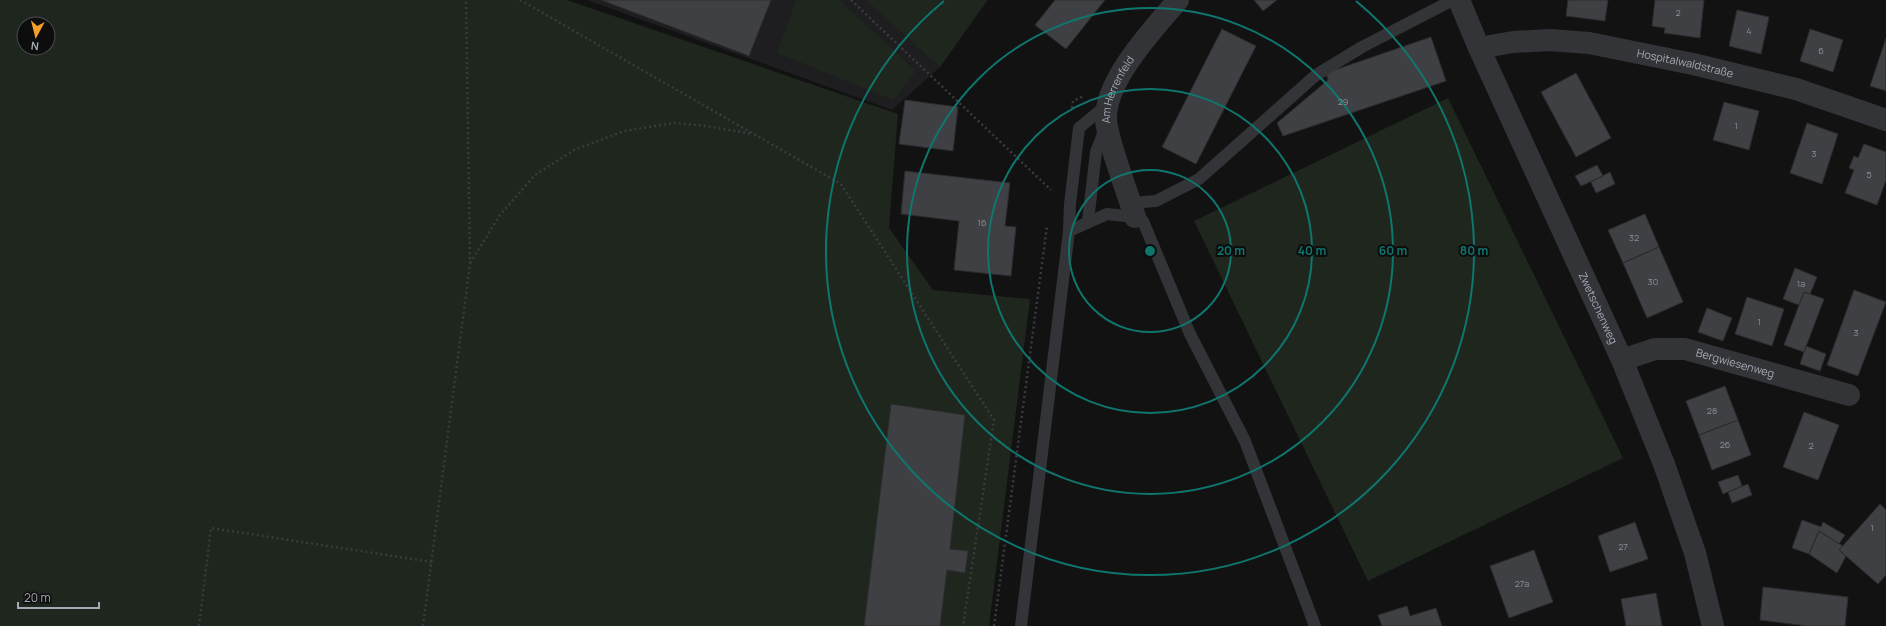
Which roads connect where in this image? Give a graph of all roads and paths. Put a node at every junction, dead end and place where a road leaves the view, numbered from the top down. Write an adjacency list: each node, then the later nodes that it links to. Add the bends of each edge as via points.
1 (466, 0): 15 (path)
2 (520, 0): 10 (path)
3 (851, 0): 11 (path)
4 (1178, 0): 8 (street, Am Herrenfeld, via 1116,80)
5 (1453, 0): 12 (lane, via 1362,47 1316,75 1199,179)
6 (1459, 0): 7 (street, Zwetschenweg)
7 (1479, 48): 9 (street, Hospitalwaldstraße, via 1513,42 1550,40 1589,43 1693,64 1796,89); 16 (street, Zwetschenweg)
8 (1107, 115): 12 (street, Am Herrenfeld); 13 (lane, via 1096,152); 14 (lane, via 1079,128)
9 (1886, 120)
10 (754, 134): 15 (path, via 674,123 624,132 574,150 535,175 500,215); 23 (path, via 841,184 994,420)
11 (1056, 194)
12 (1133, 210): 13 (lane, via 1107,214); 25 (lane, via 1143,221 1190,334 1245,441)
13 (1088, 221): 14 (lane)
14 (1069, 231): 24 (lane)
15 (470, 264): 20 (path)
16 (1622, 360): 17 (street, Bergwiesenweg, via 1655,349 1685,349); 26 (street, Zwetschenweg, via 1664,464 1695,552)
17 (1849, 395)
18 (1013, 478): 19 (path)
19 (1020, 479)
20 (432, 562): 21 (path, via 211,528); 22 (path)
21 (198, 626)
22 (423, 626)
23 (963, 626)
24 (1021, 626)
25 (1315, 626)
26 (1713, 626)

